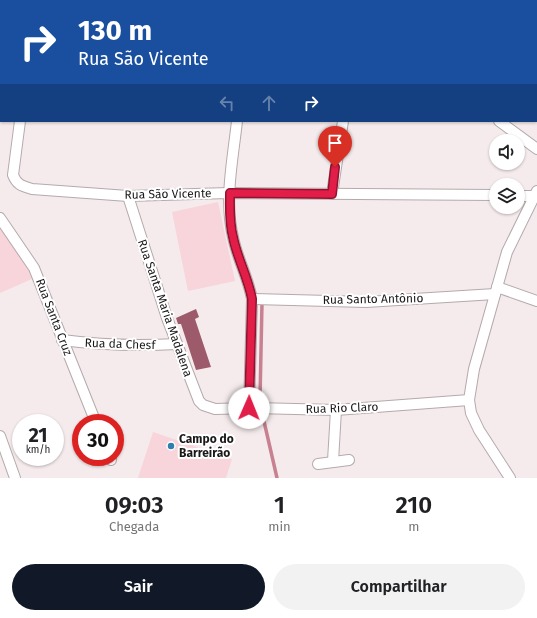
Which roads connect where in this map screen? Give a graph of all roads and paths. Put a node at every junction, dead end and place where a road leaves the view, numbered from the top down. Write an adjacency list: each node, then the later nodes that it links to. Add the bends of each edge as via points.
1 (20, 122): 10 (street, Rua São Vicente, via 13,175 21,186)
2 (237, 122): 6 (street)
3 (343, 122): 8 (street)
4 (500, 122): 5 (street)
5 (537, 149)
6 (230, 193): 8 (street, Rua São Vicente); 10 (street, Rua São Vicente); 14 (street, via 233,237)
7 (536, 193): 9 (street); 13 (street, via 507,252)
8 (332, 194): 11 (street, Rua São Vicente)
9 (525, 195)
10 (128, 196): 17 (street, Rua Santa Maria Madalena)
11 (489, 196)
12 (0, 218): 16 (street, Rua Santa Cruz, via 34,268)
13 (496, 291): 14 (street, Rua Santo Antônio, via 366,302); 15 (street); 18 (street, via 474,368)
14 (252, 299): 19 (street)
15 (537, 301)
16 (62, 340): 17 (street, Rua da Chesf, via 149,346); 22 (street, Rua Santa Cruz)
17 (177, 344): 20 (street, Rua Santa Maria Madalena, via 199,401)
18 (469, 400): 21 (street, Rua Rio Claro); 28 (street, via 479,430)
19 (249, 408): 20 (street, Rua Rio Claro); 21 (street, Rua Rio Claro)
20 (215, 409)
21 (336, 410): 25 (street)
22 (92, 414)
23 (0, 436): 27 (street)
24 (349, 460): 25 (street)
25 (333, 461): 26 (street)
26 (318, 464)
27 (15, 478)
28 (510, 478)

